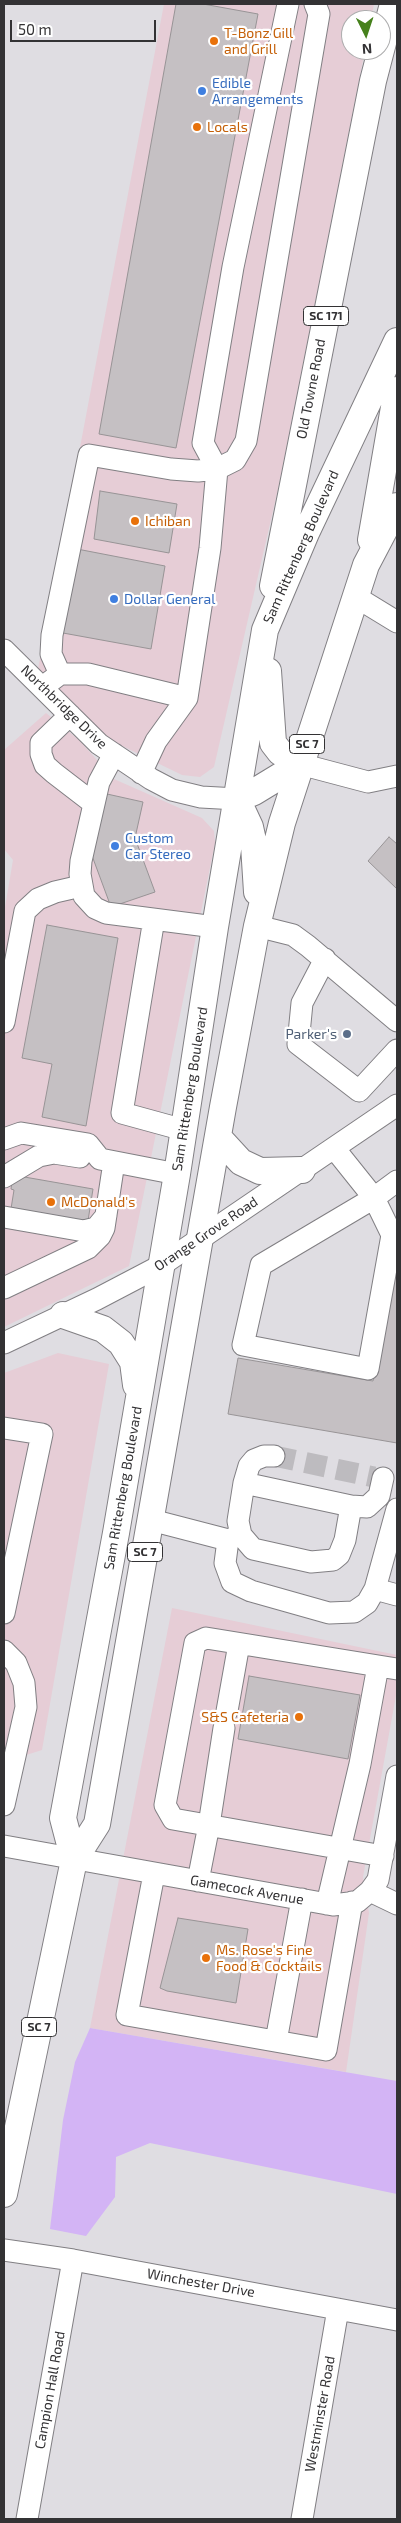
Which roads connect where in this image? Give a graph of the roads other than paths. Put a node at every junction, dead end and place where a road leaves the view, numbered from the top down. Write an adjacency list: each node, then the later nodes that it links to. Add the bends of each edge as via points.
1 (288, 4): 6 (street, via 233,267 203,443)
2 (315, 4): 6 (street, via 320,14 246,441 235,460)
3 (393, 4): 11 (main road, Old Towne Road / SC 171, via 373,81)
4 (397, 341): 11 (main road, Sam Rittenberg Boulevard / SC 7, via 310,524)
5 (397, 390): 8 (main road)
6 (217, 469): 13 (street, via 171,469 89,455 52,635 51,654); 15 (street, via 210,548)
7 (397, 506): 8 (main road, Sam Rittenberg Boulevard / SC 7)
8 (366, 565): 9 (main road, Sam Rittenberg Boulevard / SC 7)
9 (356, 597): 10 (street); 18 (main road, Sam Rittenberg Boulevard / SC 7)
10 (397, 622)
11 (265, 630): 18 (main road, via 273,743 280,752); 21 (main road, Sam Rittenberg Boulevard / SC 7)
12 (4, 650): 14 (street, Northbridge Drive)
13 (60, 674): 14 (street); 15 (street, via 88,674)
14 (42, 687): 16 (street, Northbridge Drive)
15 (187, 698): 19 (street, via 156,742)
16 (70, 715): 17 (street, Northbridge Drive); 22 (street, via 41,743 41,754 45,765)
17 (114, 754): 19 (street, Northbridge Drive); 22 (street, via 102,776)
18 (300, 764): 20 (street, via 359,781); 21 (main road); 25 (main road, Sam Rittenberg Boulevard / SC 7)
19 (141, 773): 21 (street, Northbridge Drive, via 172,790 200,797)
20 (397, 776)
21 (237, 799): 25 (main road, via 254,845); 26 (main road, Sam Rittenberg Boulevard / SC 7)
22 (94, 803): 23 (street, via 80,861)
23 (81, 886): 24 (street, via 84,896 95,908 106,913); 28 (street, via 38,899 26,911)
24 (154, 919): 26 (street); 32 (street, via 122,1113)
25 (257, 926): 27 (street, via 293,935); 33 (main road, Sam Rittenberg Boulevard / SC 7)
26 (215, 928): 32 (main road, Sam Rittenberg Boulevard / SC 7)
27 (324, 959): 29 (street); 30 (street, via 302,1003 298,1044 359,1091)
28 (4, 1022)
29 (397, 1022)
30 (397, 1050)
31 (397, 1105): 35 (street, Orange Grove Road)
32 (184, 1130): 39 (main road, Sam Rittenberg Boulevard / SC 7)
33 (218, 1136): 38 (main road, via 241,1162 260,1171); 45 (main road, Sam Rittenberg Boulevard / SC 7)
34 (4, 1139): 36 (street, via 20,1134 88,1144)
35 (334, 1148): 38 (street, Orange Grove Road); 42 (street)
36 (102, 1157): 37 (street, via 47,1142 28,1142 8,1151); 39 (street); 40 (street, via 38,1156); 44 (street)
37 (4, 1160)
38 (302, 1170): 45 (street, Orange Grove Road)
39 (177, 1174): 46 (main road, Sam Rittenberg Boulevard / SC 7)
40 (4, 1177)
41 (397, 1181): 42 (street)
42 (374, 1198): 42 (street, via 261,1265 243,1345 368,1369 392,1235)
43 (4, 1216): 44 (street, via 84,1231 96,1228)
44 (106, 1216): 47 (street, via 100,1236 88,1248)
45 (201, 1238): 46 (street, Orange Grove Road); 57 (main road, Sam Rittenberg Boulevard / SC 7)
46 (160, 1266): 48 (street, Orange Grove Road); 50 (main road, Sam Rittenberg Boulevard / SC 7)
47 (4, 1288)
48 (62, 1315): 49 (street, Orange Grove Road); 50 (main road, via 103,1329 121,1343 133,1362)
49 (4, 1343)
50 (138, 1401): 71 (main road, Sam Rittenberg Boulevard / SC 7, via 64,1818)
51 (4, 1428): 61 (street, via 42,1434)
52 (274, 1456): 54 (street, via 254,1460)
53 (385, 1480): 55 (street, via 376,1502 367,1507)
54 (244, 1483): 55 (street); 58 (street)
55 (351, 1506): 58 (street, via 345,1540 339,1555 333,1560 312,1562 253,1549)
56 (397, 1509): 59 (street)
57 (151, 1520): 58 (street); 71 (main road, Sam Rittenberg Boulevard / SC 7, via 97,1824)
58 (235, 1538): 59 (street, via 224,1563 226,1571 232,1582 251,1591 329,1613 354,1612 366,1603)
59 (375, 1589): 60 (street)
60 (397, 1595)
61 (4, 1613)
62 (239, 1644): 64 (street); 67 (street); 67 (street, via 206,1638 195,1643 165,1806 173,1818)
63 (4, 1651): 66 (street, via 16,1663 24,1682 26,1707)
64 (387, 1668): 69 (street)
65 (397, 1776): 70 (street)
66 (4, 1805)
67 (209, 1825): 69 (street); 73 (street)
68 (4, 1846): 71 (street, Gamecock Avenue)
69 (339, 1848): 70 (street); 77 (street)
70 (383, 1856): 74 (street, via 378,1880)
71 (74, 1860): 72 (street, Gamecock Avenue); 80 (main road, Sam Rittenberg Boulevard / SC 7)
72 (154, 1874): 73 (street, Gamecock Avenue); 79 (street, via 127,2015)
73 (198, 1881): 75 (street, Gamecock Avenue)
74 (370, 1891): 76 (street, Gamecock Avenue, via 357,1902); 78 (street)
75 (302, 1899): 77 (street, Gamecock Avenue); 79 (street)
76 (352, 1902): 77 (street, Gamecock Avenue); 79 (street, via 326,2050)
77 (327, 1904)
78 (397, 1904)
79 (276, 2041)
80 (4, 2194)
81 (4, 2250): 82 (street, Winchester Drive)
82 (73, 2260): 83 (street, Winchester Drive); 85 (street, Campion Hall Road)
83 (338, 2309): 84 (street, Winchester Drive); 86 (street, Westminster Road)
84 (397, 2320)
85 (27, 2519)
86 (302, 2519)

